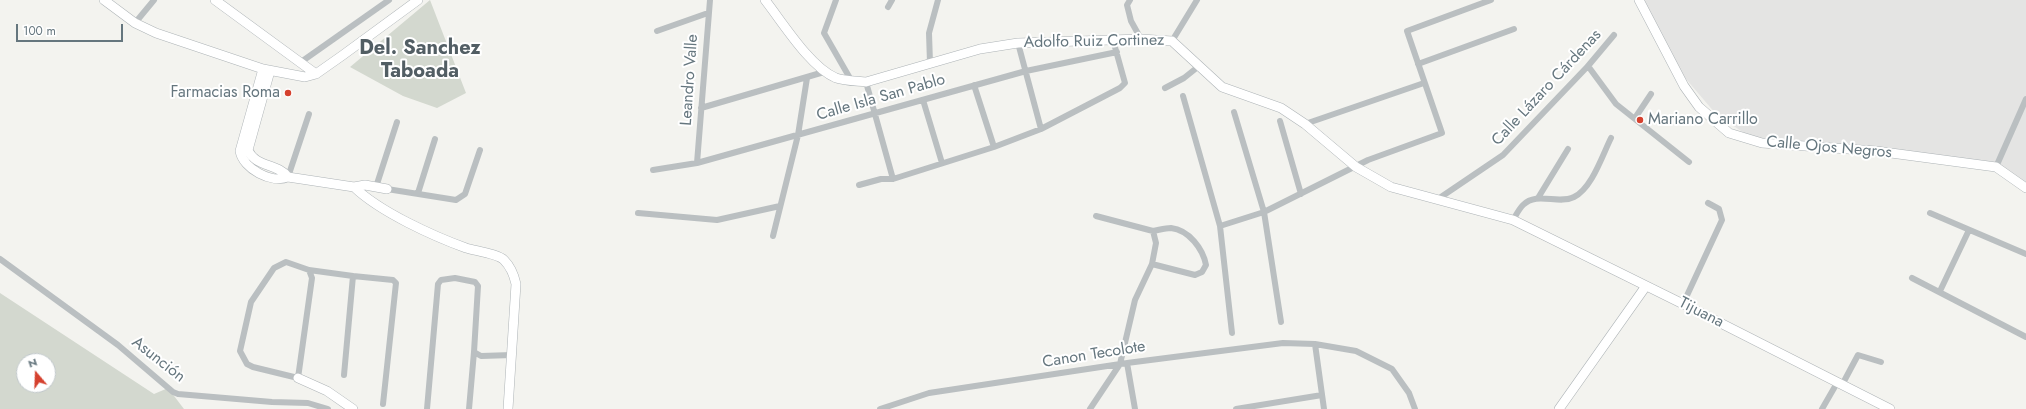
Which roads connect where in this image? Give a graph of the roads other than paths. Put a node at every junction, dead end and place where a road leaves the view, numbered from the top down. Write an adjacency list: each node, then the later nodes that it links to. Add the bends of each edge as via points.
1 (104, 0): 17 (main road)
2 (154, 0): 17 (street)
3 (215, 0): 26 (main road)
4 (389, 0): 26 (street)
5 (418, 0): 34 (main road)
6 (710, 0): 16 (street, Leandro Valle)
7 (765, 0): 33 (main road, Adolfo Ruiz Cortinez, via 813,62)
8 (836, 0): 36 (street, via 824,33)
9 (892, 0): 15 (street)
10 (938, 0): 27 (street, via 929,33)
11 (1130, 0): 21 (street, via 1127,5 1131,21)
12 (1197, 0): 23 (street)
13 (1491, 0): 28 (street, via 1407,31)
14 (1639, 0): 64 (main road, Calle Ojos Negros, via 1684,86 1699,107 1729,133 1762,143 1876,151)
15 (888, 7)
16 (708, 13): 19 (street); 45 (street, Leandro Valle)
17 (135, 23): 31 (main road, via 156,33)
18 (1514, 29): 28 (street)
19 (657, 31)
20 (1614, 35): 30 (street, Calle Lázaro Cárdenas)
21 (1141, 39): 22 (main road, Adolfo Ruiz Cortinez); 23 (main road, Adolfo Ruiz Cortinez)
22 (1112, 40): 24 (main road, Adolfo Ruiz Cortinez); 25 (street)
23 (1172, 41): 29 (main road, Adolfo Ruiz Cortinez)
24 (1018, 43): 27 (main road, Adolfo Ruiz Cortinez, via 980,49); 32 (street)
25 (1117, 52): 32 (street, Calle Isla San Pablo); 53 (street, via 1125,83)
26 (301, 62): 34 (main road)
27 (930, 63): 37 (main road, Adolfo Ruiz Cortinez)
28 (1418, 64): 38 (street)
29 (1199, 66): 40 (street); 52 (main road, Adolfo Ruiz Cortinez, via 1222,87 1281,108)
30 (1588, 66): 49 (street, via 1616,104); 76 (street, Calle Lázaro Cárdenas, via 1504,155)
31 (266, 70): 34 (main road, via 305,77); 66 (main road, via 244,151 251,157 284,172)
32 (1026, 71): 39 (street, Calle Isla San Pablo); 53 (street)
33 (824, 72): 35 (street); 36 (main road, Adolfo Ruiz Cortinez, via 837,78)
34 (316, 74)
35 (807, 78): 45 (street); 54 (street)
36 (851, 80): 37 (main road, Adolfo Ruiz Cortinez)
37 (866, 82): 48 (street)
38 (1424, 83): 52 (street); 63 (street, via 1442,133 1368,160)
39 (974, 85): 44 (street, Calle Isla San Pablo); 57 (street)
40 (1165, 88)
41 (1651, 94): 49 (street)
42 (1183, 96): 84 (street)
43 (2026, 99): 64 (street)
44 (923, 100): 48 (street, Calle Isla San Pablo); 62 (street)
45 (701, 108): 61 (street, Leandro Valle)
46 (1234, 112): 79 (street)
47 (309, 114): 66 (street)
48 (874, 114): 54 (street, Calle Isla San Pablo); 67 (street)
49 (1635, 118): 60 (street)
50 (1280, 121): 74 (street)
51 (397, 122): 70 (street)
52 (1305, 124): 63 (main road, Adolfo Ruiz Cortinez)
53 (1041, 129): 57 (street)
54 (798, 135): 61 (street, Calle Isla San Pablo); 78 (street)
55 (1611, 138): 75 (street, via 1587,187 1573,198)
56 (435, 139): 73 (street)
57 (994, 147): 62 (street)
58 (1568, 149): 75 (street)
59 (480, 150): 73 (street, via 465,194 460,198 456,200)
60 (1689, 162)
61 (697, 163): 65 (street, Calle Isla San Pablo)
62 (942, 163): 67 (street)
63 (1356, 167): 74 (street); 76 (main road, Adolfo Ruiz Cortinez, via 1391,187)
64 (1996, 167): 71 (main road)
65 (653, 170)
66 (288, 177): 69 (main road)
67 (893, 179): 68 (street, via 881,179)
68 (859, 185)
69 (354, 187): 70 (main road); 102 (main road, via 375,203 405,220 466,248 503,259 512,270 516,284)
70 (376, 187): 72 (main road)
71 (2026, 188)
72 (387, 189): 73 (street)
73 (418, 194)
74 (1301, 194): 79 (street)
75 (1538, 198): 83 (street, via 1524,204)
76 (1438, 199): 83 (main road, Adolfo Ruiz Cortinez)
77 (1708, 203): 96 (street, via 1719,209 1722,220)
78 (780, 206): 80 (street, via 717,220); 87 (street)
79 (1264, 212): 84 (street); 97 (street)
80 (638, 213)
81 (1930, 213): 85 (street)
82 (1096, 216): 86 (street)
83 (1513, 220): 94 (main road, Tijuana)
84 (1220, 226): 98 (street)
85 (1969, 230): 88 (street); 95 (street)
86 (1153, 231): 90 (street, via 1156,243); 90 (street, via 1170,228 1189,236 1201,251 1206,265 1202,272 1195,275)
87 (773, 236)
88 (2026, 254)
89 (0, 259): 110 (street, Asunción, via 118,345 173,392 314,404)
90 (1152, 264): 104 (street, via 1135,300)
91 (309, 270): 92 (street); 106 (street, via 312,278); 106 (street, via 286,262 274,268 251,302 240,351 247,364 253,367)
92 (353, 276): 105 (street); 109 (street, via 393,280 396,283)
93 (1912, 278): 95 (street)
94 (1646, 286): 96 (main road, Tijuana); 121 (main road)
95 (1940, 291): 99 (street)
96 (1683, 304): 107 (main road, Tijuana)
97 (1281, 322)
98 (1232, 333)
99 (2026, 337)
100 (1315, 344): 104 (street, Canon Tecolote, via 1283,343); 108 (street); 120 (street, Canon Tecolote, via 1356,352 1392,369 1409,393)
101 (474, 352): 102 (street, via 481,356); 112 (street, via 478,286 475,282 455,278 441,280 438,284); 113 (street)
102 (512, 355): 114 (main road)
103 (1881, 362): 107 (street, via 1858,355)
104 (1124, 364): 115 (street, Canon Tecolote, via 929,393); 116 (street); 117 (street)
105 (344, 375)
106 (298, 378): 111 (main road, via 327,391)
107 (1840, 384): 122 (street); 123 (main road, Tijuana)
108 (1322, 395): 118 (street); 119 (street)
109 (383, 404)
110 (328, 409)
111 (353, 409)
112 (427, 409)
113 (469, 409)
114 (508, 409)
115 (880, 409)
116 (1090, 409)
117 (1135, 409)
118 (1236, 409)
119 (1324, 409)
120 (1415, 409)
121 (1558, 409)
122 (1822, 409)
123 (1890, 409)

